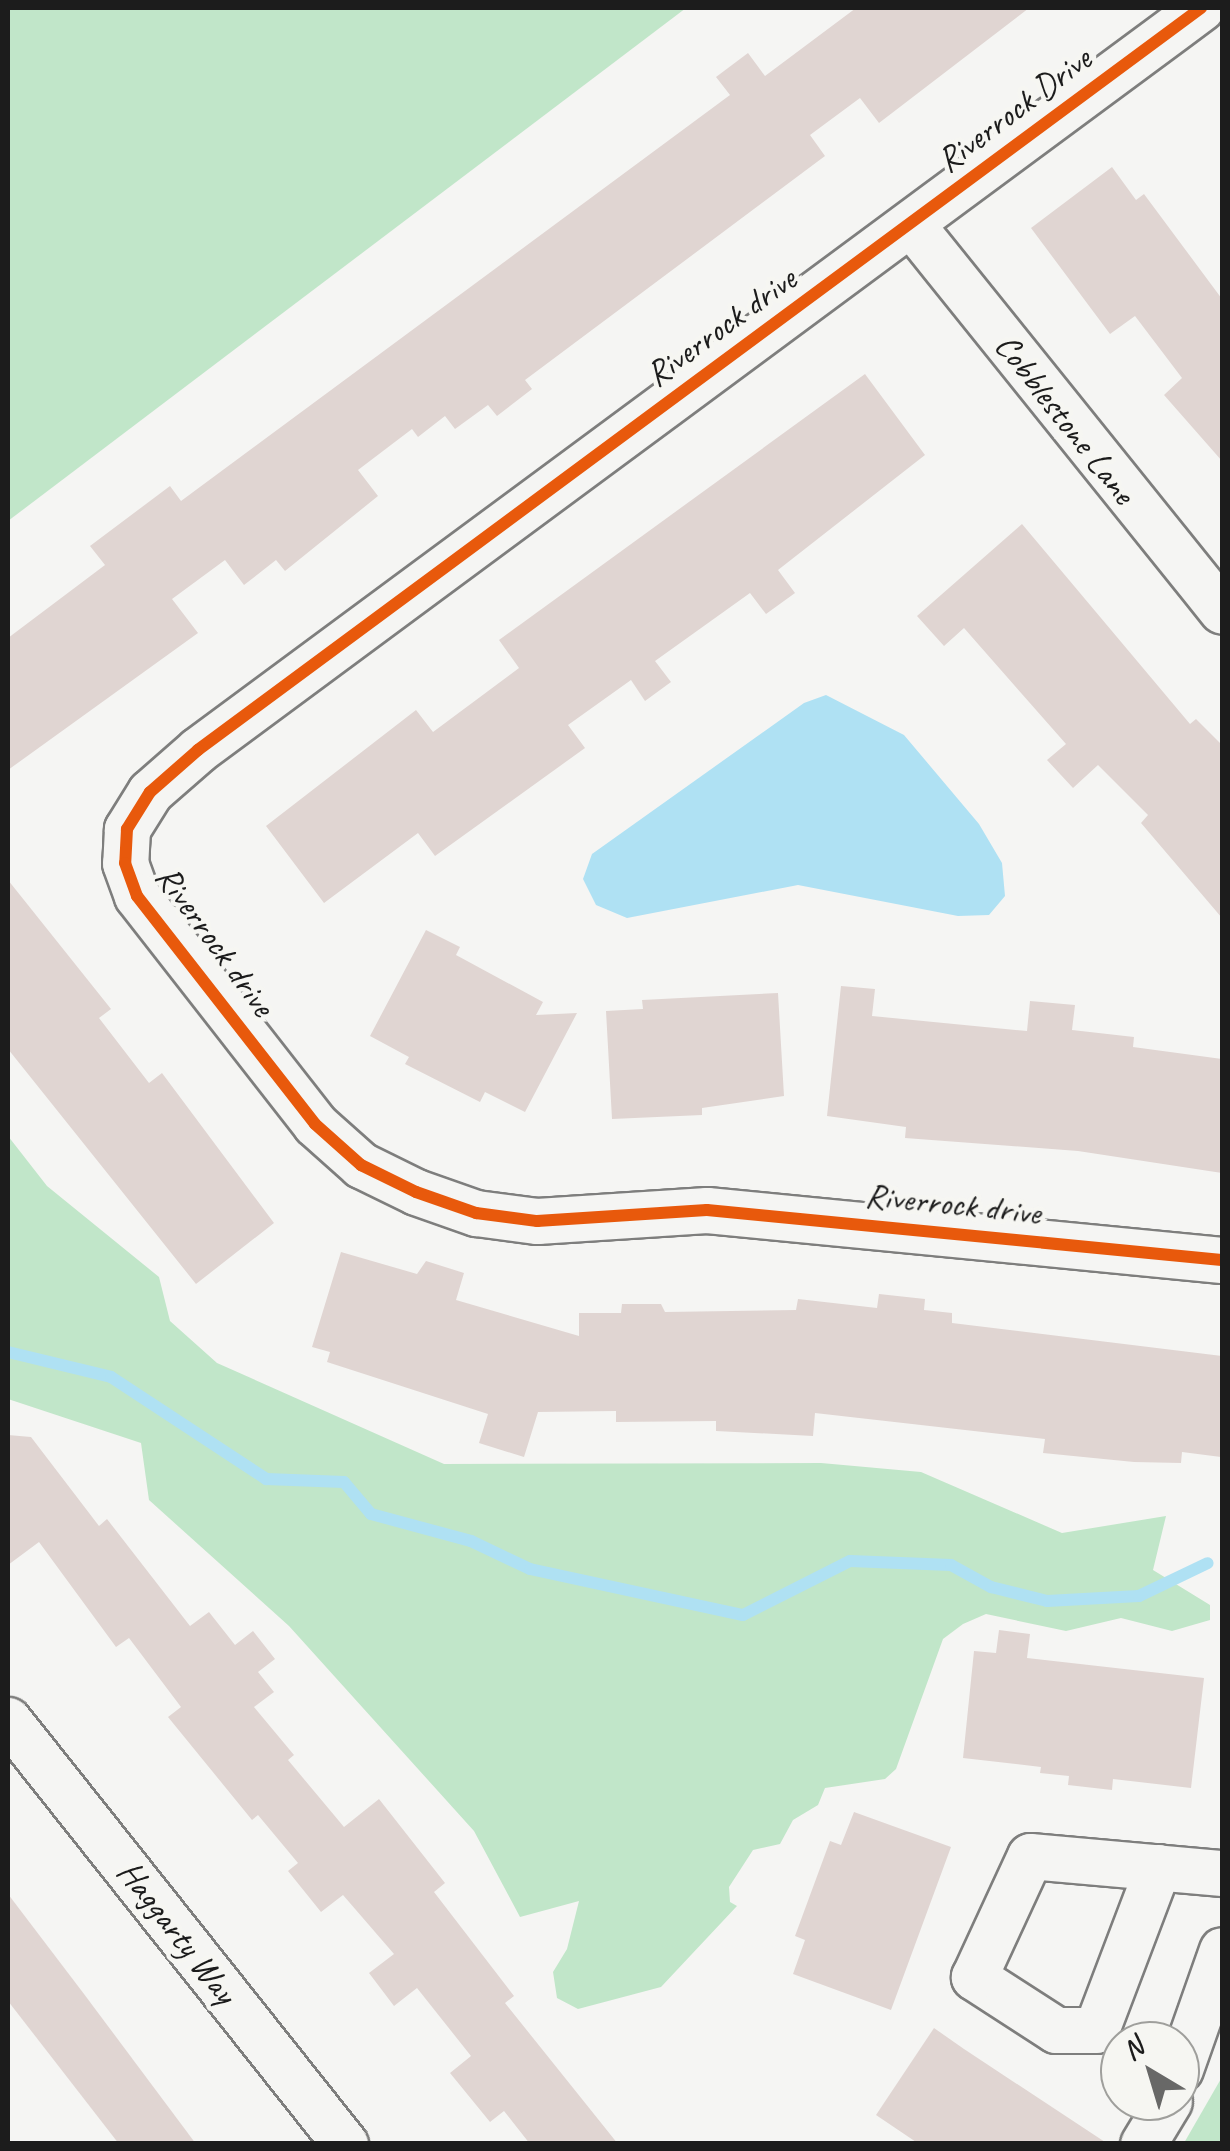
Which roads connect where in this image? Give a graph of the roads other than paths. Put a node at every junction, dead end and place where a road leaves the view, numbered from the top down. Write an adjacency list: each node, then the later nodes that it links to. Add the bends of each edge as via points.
1 (1201, 8): 2 (street, Riverrock Drive)
2 (911, 224): 3 (street, Cobblestone Lane); 4 (street, Riverrock drive, via 198,750 142,804 127,829 125,863 138,896 315,1124 361,1165 416,1192 476,1213 536,1221 707,1210)
3 (1222, 611)
4 (1222, 1260)
5 (8, 1720): 11 (street, Haggarty Way)
6 (1158, 1867): 6 (street, via 1030,1856 974,1977 1056,2030 1096,2030); 7 (street)
7 (1222, 1873)
8 (1222, 1950): 9 (street)
9 (1197, 2021)
10 (1157, 2121): 12 (street)
11 (345, 2144)
12 (1143, 2144)

